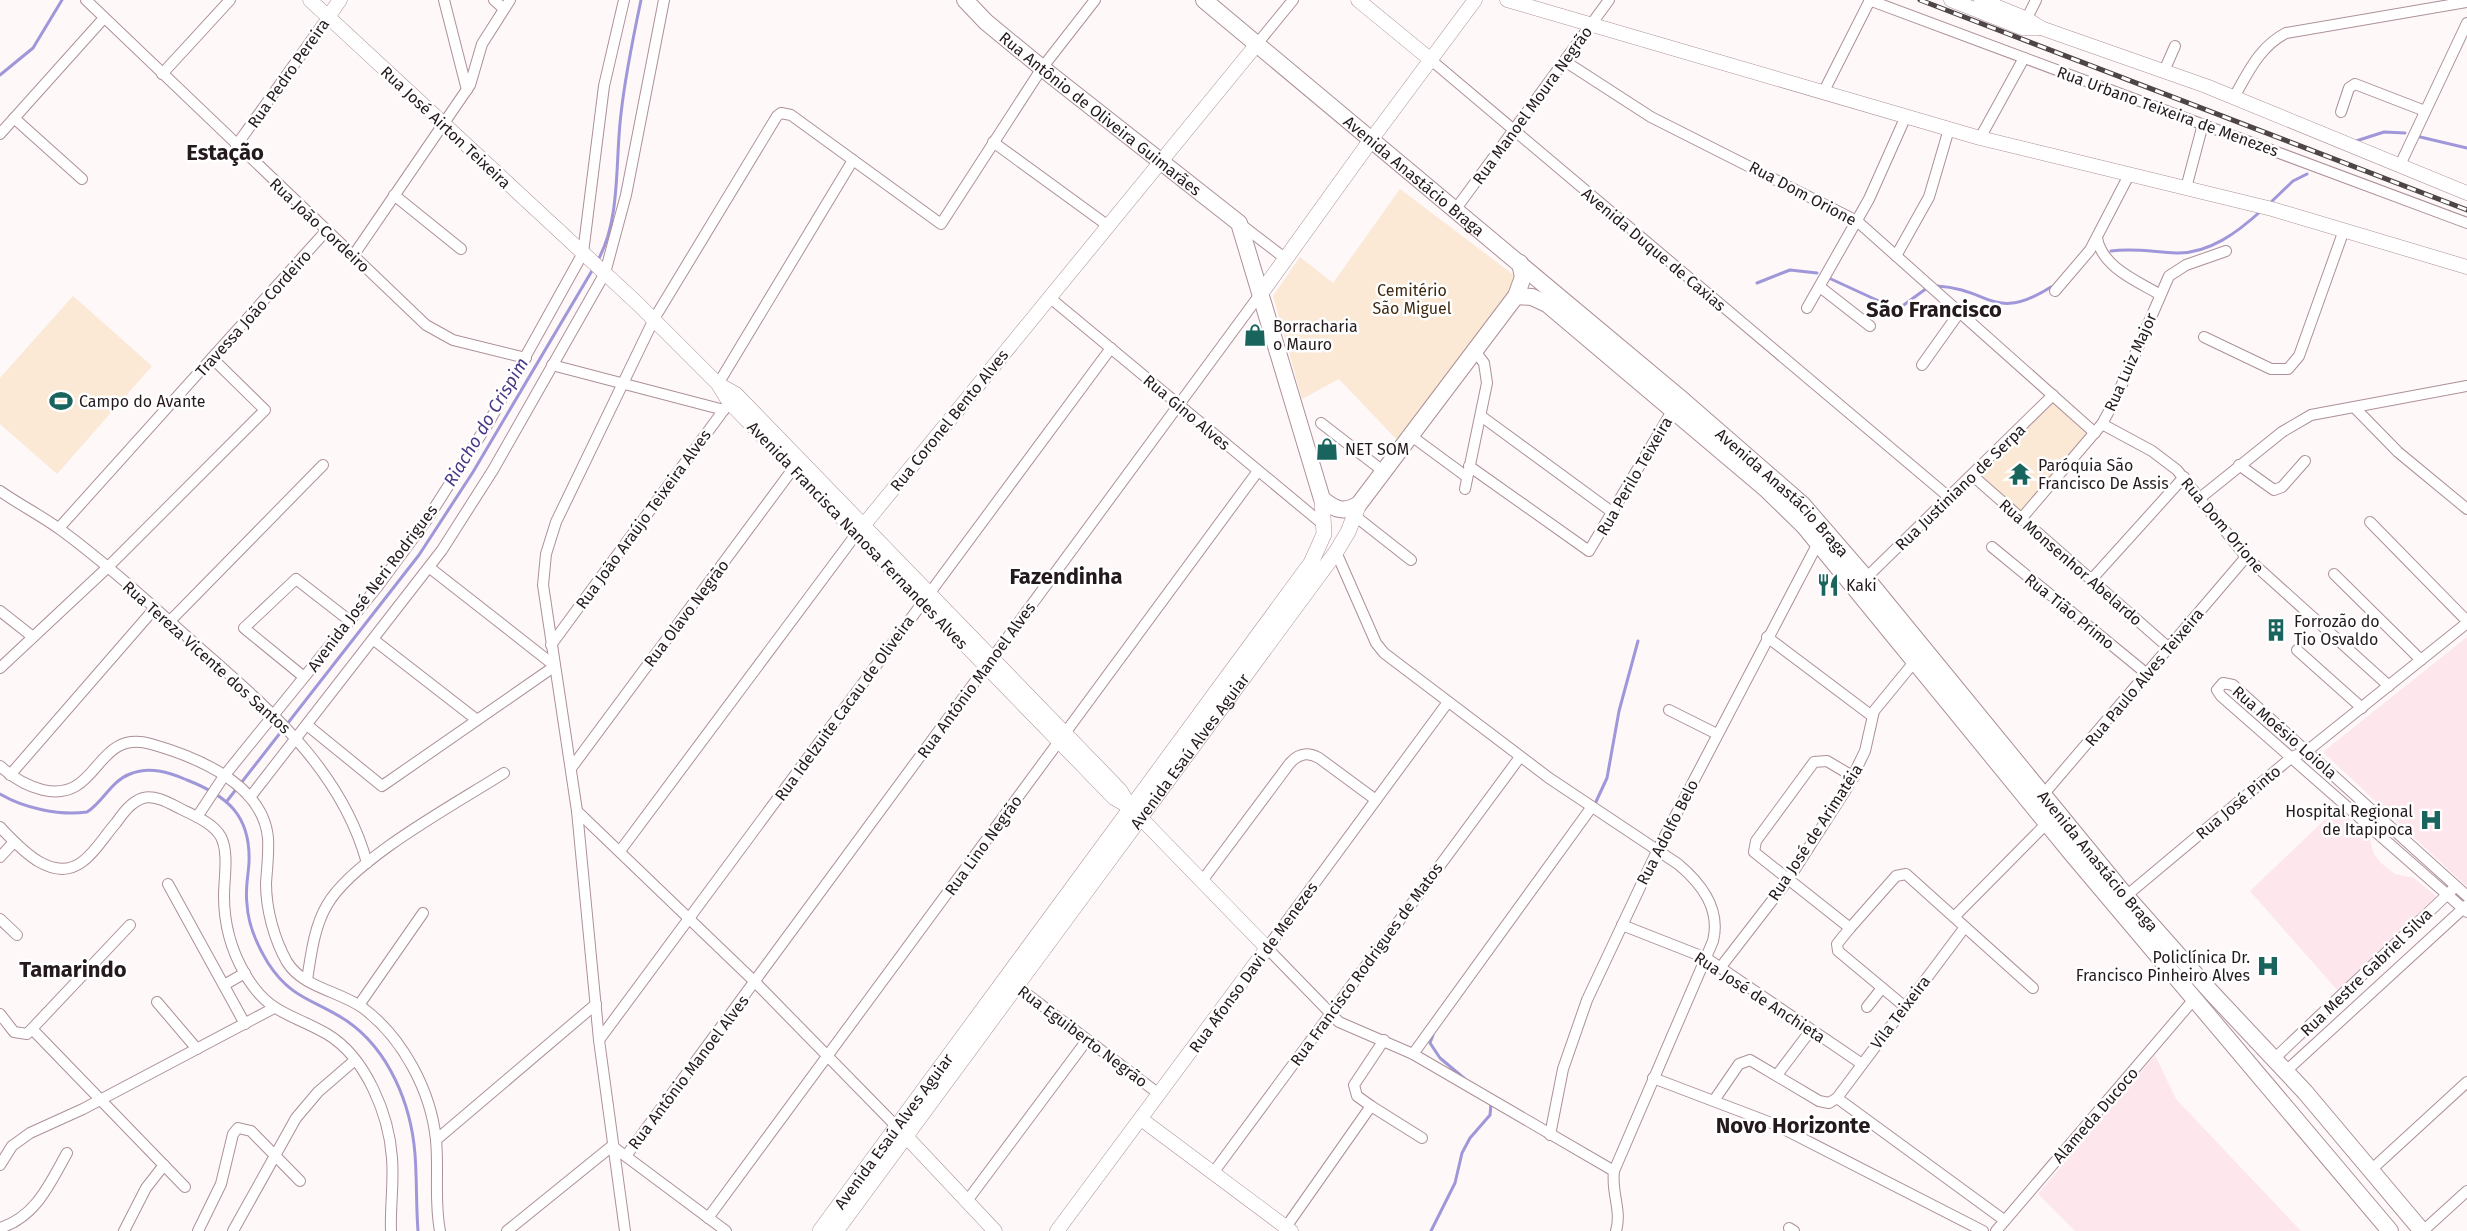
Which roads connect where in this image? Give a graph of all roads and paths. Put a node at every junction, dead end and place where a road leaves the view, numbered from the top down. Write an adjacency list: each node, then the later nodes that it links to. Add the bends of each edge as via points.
1 (86, 0): 24 (street, Rua João Cordeiro)
2 (230, 0): 35 (street)
3 (310, 0): 23 (street, Rua José Airton Teixeira)
4 (339, 0): 23 (street, Rua Pedro Pereira)
5 (444, 0): 36 (street)
6 (494, 0): 22 (street)
7 (624, 0): 70 (street, via 600,108)
8 (664, 0): 76 (street, Avenida José Neri Rodrigues, via 626,195)
9 (965, 0): 33 (main road, Rua Antônio de Oliveira Guimarães)
10 (1095, 0): 33 (street)
11 (1204, 0): 28 (main road, Avenida Anastácio Braga)
12 (1293, 0): 28 (street, Rua Coronel Bento Alves)
13 (1358, 0): 31 (street, Avenida Duque de Caxias)
14 (1474, 0): 31 (street, Rua Antônio Manoel Alves)
15 (1507, 0): 27 (street)
16 (1609, 0): 27 (street, Rua Manoel Moura Negrão)
17 (1869, 0): 30 (street, Rua Urbano Teixeira de Menezes); 37 (street)
18 (1951, 0): 25 (street, Rua Urbano Teixeira de Menezes)
19 (1981, 0): 25 (street, Rua Urbano Teixeira de Menezes)
20 (2036, 0): 25 (street)
21 (2467, 2): 38 (street, via 2286,33 2260,53)
22 (507, 4): 36 (street, via 482,44)
23 (328, 17): 43 (street, Rua José Airton Teixeira); 51 (street, Rua Pedro Pereira)
24 (104, 18): 35 (street, Rua João Cordeiro); 42 (street)
25 (2025, 23): 34 (street, Rua Urbano Teixeira de Menezes)
26 (2467, 23): 39 (street)
27 (1591, 25): 32 (street, Rua Manoel Moura Negrão); 37 (street)
28 (1257, 44): 49 (main road, Avenida Anastácio Braga); 53 (street, Rua Coronel Bento Alves)
29 (2175, 46): 34 (street)
30 (2024, 58): 44 (street, Rua Urbano Teixeira de Menezes); 48 (street)
31 (1431, 60): 46 (street, Avenida Duque de Caxias); 49 (street, Rua Antônio Manoel Alves)
32 (1566, 62): 46 (street, Rua Manoel Moura Negrão); 61 (street, Rua Dom Orione, via 1651,117)
33 (1042, 68): 50 (street); 53 (main road, Rua Antônio de Oliveira Guimarães)
34 (2164, 71): 38 (street, Rua Urbano Teixeira de Menezes)
35 (162, 74): 51 (street, Rua João Cordeiro)
36 (467, 90): 43 (street)
37 (1824, 91): 41 (street)
38 (2234, 97): 54 (street, Rua Urbano Teixeira de Menezes)
39 (2425, 111): 40 (street, via 2355,84 2349,88); 54 (street)
40 (2341, 112)
41 (1906, 116): 45 (street); 61 (street)
42 (14, 118): 47 (street); 56 (street)
43 (442, 124): 59 (street); 70 (street, Rua José Airton Teixeira)
44 (2203, 124): 57 (street); 63 (street, Rua Urbano Teixeira de Menezes)
45 (1948, 129): 48 (street); 72 (street, via 1929,197)
46 (1515, 131): 60 (street, Rua Manoel Moura Negrão); 119 (street, Avenida Duque de Caxias)
47 (0, 134)
48 (1980, 138): 55 (street)
49 (1371, 140): 60 (main road, Avenida Anastácio Braga); 73 (main road, Rua Antônio Manoel Alves)
50 (993, 142): 52 (street, via 941,224); 64 (street)
51 (236, 146): 66 (street, Rua João Cordeiro)
52 (853, 160): 85 (street, via 791,115 781,113); 95 (street)
53 (1160, 161): 62 (main road, Rua Antônio de Oliveira Guimarães); 64 (street, Rua Coronel Bento Alves)
54 (2400, 165): 58 (street, Rua Urbano Teixeira de Menezes)
55 (2129, 175): 57 (street); 67 (street)
56 (82, 179)
57 (2186, 188): 65 (street)
58 (2467, 193)
59 (394, 195): 68 (street); 71 (street)
60 (1455, 210): 74 (main road, Avenida Anastácio Braga)
61 (1857, 221): 72 (street, Rua Dom Orione); 77 (street)
62 (1239, 223): 73 (street, Rua Antônio de Oliveira Guimarães); 79 (main road)
63 (2467, 223)
64 (1107, 225): 82 (street, Rua Coronel Bento Alves)
65 (2344, 230): 75 (street); 87 (street, via 2299,356 2288,369 2271,369)
66 (326, 231): 71 (street, Rua João Cordeiro); 90 (street, Travessa João Cordeiro)
67 (2097, 238): 78 (street, via 2078,267); 80 (street, via 2110,262)
68 (461, 249)
69 (2226, 251): 80 (street, Rua Luiz Major, via 2177,270)
70 (583, 253): 76 (street, Avenida Francisca Nanosa Fernandes Alves); 91 (street, Avenida José Neri Rodrigues)
71 (353, 256): 91 (street, Rua João Cordeiro, via 434,331 453,340)
72 (1896, 256): 84 (street, Rua Dom Orione)
73 (1286, 259): 79 (main road, Rua Antônio Manoel Alves)
74 (1520, 263): 81 (main road, Avenida Esaú Alves Aguiar, via 1523,277); 99 (main road, Avenida Anastácio Braga)
75 (2467, 267)
76 (605, 273): 85 (street, Avenida Francisca Nanosa Fernandes Alves); 92 (street, Avenida José Neri Rodrigues)
77 (1820, 287): 83 (street); 86 (street)
78 (2055, 291)
79 (1261, 293): 100 (street, Rua Antônio Manoel Alves); 121 (main road)
80 (2159, 294): 104 (street, Rua Luiz Major)
81 (1516, 296): 89 (main road, Avenida Esaú Alves Aguiar); 99 (main road, Avenida Anastácio Braga, via 1532,297 1546,304)
82 (1049, 297): 88 (street, Rua Gino Alves); 129 (street, Rua Coronel Bento Alves)
83 (1807, 308)
84 (1959, 313): 93 (street); 97 (street, Rua Dom Orione)
85 (654, 319): 94 (street); 95 (street, Avenida Francisca Nanosa Fernandes Alves)
86 (1870, 326)
87 (2204, 337)
88 (1111, 348): 100 (street, Rua Gino Alves); 140 (street, Rua Idelzuite Cacau de Oliveira)
89 (1474, 350): 102 (street, via 1487,375); 106 (main road, Avenida Esaú Alves Aguiar)
90 (212, 358): 128 (street, Travessa João Cordeiro); 135 (street, via 265,410)
91 (526, 358): 144 (street, Avenida José Neri Rodrigues, via 426,521)
92 (552, 365): 94 (street); 136 (street, Avenida José Neri Rodrigues, via 483,486)
93 (1923, 365)
94 (622, 383): 98 (street); 149 (street, via 550,538 543,585)
95 (718, 384): 98 (street, Avenida Francisca Nanosa Fernandes Alves)
96 (2467, 386): 101 (street)
97 (2053, 395): 105 (street, Rua Dom Orione); 115 (street, Rua Justiniano de Serpa)
98 (730, 402): 108 (street, Avenida Francisca Nanosa Fernandes Alves); 149 (street, Rua João Araújo Teixeira Alves)
99 (1676, 404): 114 (main road, Avenida Anastácio Braga); 124 (street, Rua Perilo Teixeira)
100 (1179, 405): 111 (street, Rua Gino Alves); 154 (street, Rua Antônio Manoel Alves)
101 (2354, 407): 110 (street, via 2298,421); 122 (street, via 2398,452)
102 (1481, 416): 113 (street); 124 (street)
103 (1321, 423): 112 (street)
104 (2102, 423): 105 (street, Rua Luiz Major); 116 (street, Rua Dom Orione, via 2152,451)
105 (2095, 433): 125 (street, Rua Luiz Major)
106 (1410, 435): 112 (main road, Avenida Esaú Alves Aguiar); 113 (street)
107 (2305, 461): 110 (street, via 2282,488 2274,490)
108 (796, 463): 129 (street, Avenida Francisca Nanosa Fernandes Alves); 175 (street, Rua Olavo Negrão)
109 (323, 465): 143 (street)
110 (2239, 465): 120 (street)
111 (1258, 471): 127 (street, Rua Gino Alves); 169 (street, Rua Lino Negrão)
112 (1383, 471): 123 (main road, Avenida Esaú Alves Aguiar)
113 (1468, 471): 117 (street); 124 (street, Rua Perilo Teixeira, via 1589,551)
114 (1758, 474): 130 (main road, Avenida Anastácio Braga); 138 (main road, Avenida Anastácio Braga, via 1802,504)
115 (1972, 476): 119 (street, Rua Justiniano de Serpa); 125 (street, Rua Monsenhor Abelardo)
116 (2184, 477): 120 (street, Rua Dom Orione); 139 (street)
117 (1465, 489)
118 (0, 493): 128 (street, Rua Tereza Vicente dos Santos)
119 (1950, 498): 138 (street, Rua Justiniano de Serpa)
120 (2200, 498): 133 (street, Rua Dom Orione)
121 (1322, 499): 123 (main road, via 1333,507); 127 (main road, Avenida Esaú Alves Aguiar)
122 (2467, 509)
123 (1357, 510): 132 (main road, Avenida Esaú Alves Aguiar); 134 (street)
124 (1612, 512)
125 (2021, 519): 139 (street, Rua Monsenhor Abelardo)
126 (2370, 522): 145 (street)
127 (1325, 526): 132 (main road); 159 (main road, Avenida Esaú Alves Aguiar, via 1316,555)
128 (59, 528): 135 (street, Rua Tereza Vicente dos Santos)
129 (860, 529): 140 (street, Avenida Francisca Nanosa Fernandes Alves); 191 (street, Rua Coronel Bento Alves)
130 (1818, 543): 147 (street, Rua Adolfo Belo); 153 (main road, Avenida Anastácio Braga)
131 (1992, 548): 157 (street, Rua Tião Primo)
132 (1336, 552): 159 (main road, Avenida Esaú Alves Aguiar); 161 (street, via 1376,643 1396,664)
133 (2246, 557): 150 (street, Rua Paulo Alves Teixeira); 160 (street, Rua Dom Orione)
134 (1411, 560)
135 (108, 567): 141 (street, Rua Tereza Vicente dos Santos); 146 (street)
136 (430, 568): 148 (street, Avenida José Neri Rodrigues); 155 (street)
137 (2334, 574): 152 (street)
138 (1866, 578): 181 (main road, Avenida Anastácio Braga)
139 (2091, 580): 150 (street, Rua Monsenhor Abelardo)
140 (926, 597): 154 (street, Avenida Francisca Nanosa Fernandes Alves); 203 (street, Rua Idelzuite Cacau de Oliveira)
141 (155, 608): 143 (street, Rua Tereza Vicente dos Santos); 177 (street)
142 (0, 611): 146 (street)
143 (170, 621): 164 (street, Rua Tereza Vicente dos Santos)
144 (350, 621): 158 (street, Avenida José Neri Rodrigues); 158 (street, via 296,579 244,628)
145 (2467, 622): 152 (street, Rua José Pinto)
146 (33, 637): 156 (street)
147 (1767, 638): 165 (street); 168 (street, Rua Adolfo Belo)
148 (374, 640): 166 (street); 167 (street, Avenida José Neri Rodrigues)
149 (551, 645): 155 (street)
150 (2169, 648): 157 (street, Rua Paulo Alves Teixeira)
151 (2297, 650): 162 (street)
152 (2421, 660): 160 (street, Rua José Pinto)
153 (1915, 661): 165 (street, Rua José de Arimatéia, via 1882,698); 187 (main road, Avenida Anastácio Braga)
154 (989, 662): 169 (street, Avenida Francisca Nanosa Fernandes Alves); 215 (street, Rua Antônio Manoel Alves)
155 (555, 666): 166 (street); 175 (street)
156 (0, 668)
157 (2148, 674): 181 (street, Rua Paulo Alves Teixeira)
158 (304, 677): 164 (street, Avenida José Neri Rodrigues)
159 (1233, 681): 185 (main road, Avenida Esaú Alves Aguiar)
160 (2389, 686): 162 (street, Rua José Pinto)
161 (1448, 702): 172 (street); 182 (street, Rua Afonso Davi de Menezes)
162 (2362, 708): 171 (street, Rua José Pinto)
163 (1669, 710): 168 (street)
164 (274, 714): 170 (street, Rua Tereza Vicente dos Santos); 178 (street, Avenida José Neri Rodrigues)
165 (1872, 716): 179 (street, Rua José de Arimatéia, via 1865,751)
166 (477, 720): 167 (street, via 382,786)
167 (307, 725): 170 (street, Avenida José Neri Rodrigues)
168 (1717, 734): 190 (street, Rua Adolfo Belo)
169 (1062, 737): 185 (street, Avenida Francisca Nanosa Fernandes Alves, via 1120,790); 237 (street, Rua Lino Negrão)
170 (297, 738): 180 (street, Avenida José Neri Rodrigues); 193 (street, Rua Tereza Vicente dos Santos, via 345,808)
171 (2307, 751): 173 (street, Rua José Pinto); 173 (street, Rua Moésio Loiola, via 2233,685 2219,686 2221,696); 197 (street, Rua Moésio Loiola)
172 (1520, 757): 183 (street); 227 (street, Rua Francisco Rodrigues de Matos)
173 (2292, 757): 197 (street, Rua Moésio Loiola); 198 (street, Rua José Pinto)
174 (0, 766): 177 (street)
175 (572, 767): 184 (street)
176 (504, 773): 193 (street)
177 (10, 775): 178 (street, via 38,788 64,793 80,785 117,747 139,742 173,752)
178 (224, 776): 180 (street); 186 (street, Avenida José Neri Rodrigues)
179 (1854, 777): 194 (street, Rua José de Arimatéia); 194 (street, via 1827,760 1815,762 1753,848 1758,857)
180 (242, 789): 214 (street, via 266,828 266,892 273,928 288,962)
181 (2043, 796): 198 (main road, Avenida Anastácio Braga)
182 (1376, 800): 195 (street, via 1319,758 1301,755 1290,763); 210 (street, Rua Afonso Davi de Menezes)
183 (1591, 808): 190 (street); 236 (street)
184 (577, 811): 191 (street); 222 (street)
185 (1136, 813): 195 (street, Avenida Francisca Nanosa Fernandes Alves); 216 (main road, Avenida Esaú Alves Aguiar)
186 (197, 817): 189 (street, via 163,800 143,798 124,813 87,858 69,868 40,862); 213 (street, via 213,828 223,843 226,922)
187 (2046, 823): 202 (street); 220 (main road, Avenida Anastácio Braga)
188 (0, 827): 189 (street)
189 (14, 842): 192 (street)
190 (1658, 849): 206 (street, Rua Adolfo Belo); 211 (street, via 1695,879 1711,905 1715,931)
191 (620, 851): 203 (street)
192 (0, 857)
193 (367, 863): 214 (street, via 339,888 326,906 316,932)
194 (1788, 880): 208 (street); 212 (street, Rua José de Arimatéia)
195 (1203, 881): 210 (street, Avenida Francisca Nanosa Fernandes Alves)
196 (168, 884): 217 (street)
197 (2452, 890): 199 (street, Rua Moésio Loiola); 200 (street, Rua Moésio Loiola); 240 (street, Rua Mestre Gabriel Silva)
198 (2126, 896): 240 (main road, Avenida Anastácio Braga)
199 (2467, 896)
200 (2466, 908): 240 (street, Rua Mestre Gabriel Silva)
201 (423, 913): 223 (street)
202 (1954, 917): 207 (street); 208 (street, via 1902,874)
203 (690, 918): 215 (street); 232 (street, Rua Idelzuite Cacau de Oliveira)
204 (0, 919): 209 (street)
205 (130, 925): 230 (street)
206 (1622, 925): 211 (street, Rua José de Anchieta); 251 (street, Rua Adolfo Belo, via 1568,1050)
207 (1965, 927): 219 (street); 224 (street, Vila Teixeira)
208 (1850, 928): 218 (street, via 1839,940 1838,951)
209 (17, 935)
210 (1267, 948): 227 (street, Avenida Francisca Nanosa Fernandes Alves); 244 (street, Rua Afonso Davi de Menezes)
211 (1706, 958): 212 (street, Rua José de Anchieta); 242 (street)
212 (1720, 968): 231 (street, Rua José de Anchieta)
213 (244, 973): 217 (street); 226 (street)
214 (307, 980): 223 (street)
215 (755, 982): 237 (street); 257 (street, Rua Antônio Manoel Alves)
216 (1011, 982): 233 (street, Rua Eguiberto Negrão); 250 (main road, Avenida Esaú Alves Aguiar)
217 (224, 985): 229 (street)
218 (1882, 988): 224 (street); 225 (street)
219 (2033, 988)
220 (2195, 998): 268 (street, Alameda Ducoco); 286 (main road, Avenida Anastácio Braga)
221 (157, 1002): 235 (street)
222 (596, 1004): 232 (street); 253 (street)
223 (359, 1005): 253 (street, via 388,1029 401,1047 429,1110)
224 (1904, 1006): 239 (street, Vila Teixeira)
225 (1867, 1007)
226 (274, 1008): 229 (street); 238 (street, via 327,1034)
227 (1329, 1013): 234 (street, Avenida Francisca Nanosa Fernandes Alves, via 1351,1029); 262 (street, Rua Francisco Rodrigues de Matos)
228 (0, 1014): 230 (street, via 17,1034)
229 (245, 1024): 235 (street)
230 (33, 1030): 247 (street)
231 (1811, 1030): 239 (street, Rua José de Anchieta); 241 (street)
232 (599, 1040): 254 (street)
233 (1087, 1040): 244 (street, Rua Eguiberto Negrão); 266 (street)
234 (1384, 1040): 236 (street, Avenida Francisca Nanosa Fernandes Alves); 248 (street, via 1354,1085 1358,1096)
235 (197, 1049): 247 (street)
236 (1413, 1054): 251 (street, Avenida Francisca Nanosa Fernandes Alves)
237 (828, 1056): 250 (street); 267 (street, Rua Lino Negrão)
238 (355, 1060): 256 (street, via 306,1104); 274 (street, via 372,1089 388,1132 392,1160)
239 (1862, 1064): 245 (street, Vila Teixeira)
240 (2281, 1065): 260 (main road, Avenida Anastácio Braga)
241 (1777, 1075): 245 (street, via 1823,1102); 246 (street, via 1750,1060 1743,1061)
242 (1653, 1078): 246 (street); 261 (street)
243 (2467, 1082): 260 (street)
244 (1159, 1094): 249 (street, Rua Afonso Davi de Menezes)
245 (1837, 1098): 268 (street)
246 (1715, 1099): 284 (street, via 1795,1134)
247 (101, 1100): 258 (street, via 22,1138); 259 (street)
248 (1371, 1106): 252 (street); 270 (street)
249 (1141, 1119): 262 (street); 282 (street, Rua Afonso Davi de Menezes)
250 (901, 1132): 266 (street); 279 (main road, Avenida Esaú Alves Aguiar); 280 (main road, Avenida Esaú Alves Aguiar)
251 (1550, 1135): 261 (street, Avenida Francisca Nanosa Fernandes Alves)
252 (1422, 1138)
253 (436, 1140): 275 (street)
254 (612, 1146): 257 (street); 276 (street, Rua Antônio Manoel Alves); 277 (street)
255 (67, 1153): 269 (street, via 32,1209 20,1220)
256 (275, 1155): 263 (street); 271 (street); 273 (street, via 247,1128 235,1130 221,1184)
257 (626, 1156): 267 (street)
258 (0, 1165)
259 (164, 1165): 264 (street); 272 (street, via 146,1188)
260 (2371, 1170): 287 (main road, Avenida Anastácio Braga)
261 (1614, 1172): 283 (street, via 1620,1215)
262 (1213, 1173): 270 (street)
263 (300, 1181)
264 (185, 1187)
265 (2467, 1191): 287 (street)
266 (967, 1200): 281 (street)
267 (708, 1218): 278 (street)
268 (2004, 1220): 285 (street, Alameda Ducoco)
269 (0, 1228)
270 (1288, 1229)
271 (237, 1230)
272 (124, 1231)
273 (198, 1231)
274 (391, 1231)
275 (440, 1231)
276 (507, 1231)
277 (625, 1231)
278 (726, 1231)
279 (820, 1231)
280 (836, 1231)
281 (995, 1231)
282 (1057, 1231)
283 (1616, 1231)
284 (1983, 1231)
285 (1996, 1231)
286 (2390, 1231)
287 (2422, 1231)

